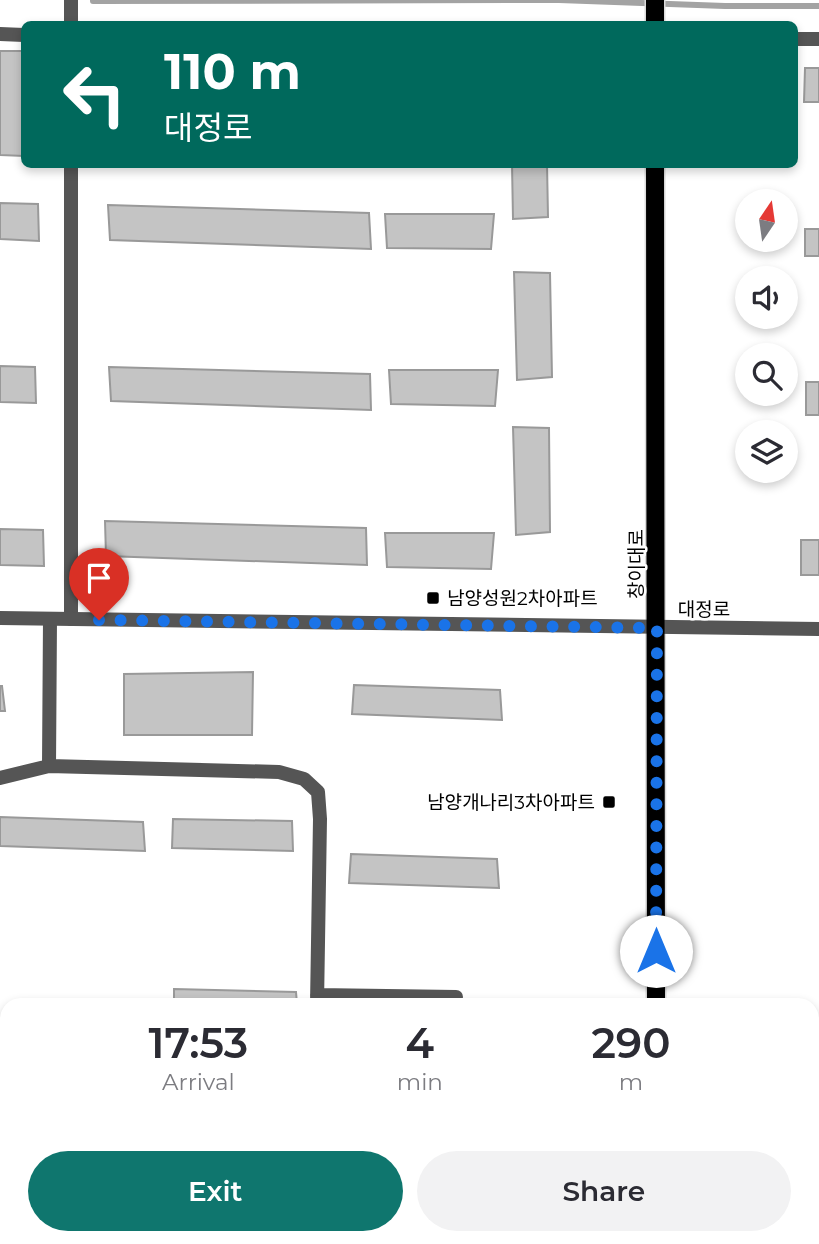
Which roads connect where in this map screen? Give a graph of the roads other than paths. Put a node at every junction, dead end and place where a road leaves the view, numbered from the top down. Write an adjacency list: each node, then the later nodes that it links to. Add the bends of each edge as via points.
1 (71, 0): 3 (street)
2 (655, 0): 4 (main road)
3 (71, 21)
4 (655, 21)
5 (0, 34): 6 (street)
6 (21, 35)
7 (798, 39): 8 (street)
8 (819, 39)
9 (71, 168): 13 (street)
10 (655, 168): 14 (main road, 창이대로)
11 (0, 618): 12 (street, 대정로)
12 (50, 619): 13 (street, 대정로); 16 (street)
13 (72, 619): 14 (street, 대정로)
14 (657, 628): 15 (street, 대정로); 21 (main road, 창이대로)
15 (819, 629)
16 (49, 766): 17 (street); 19 (street, via 279,772 304,779 318,792 319,805)
17 (0, 778)
18 (456, 997): 20 (street)
19 (317, 998)
20 (410, 998)
21 (656, 998)

